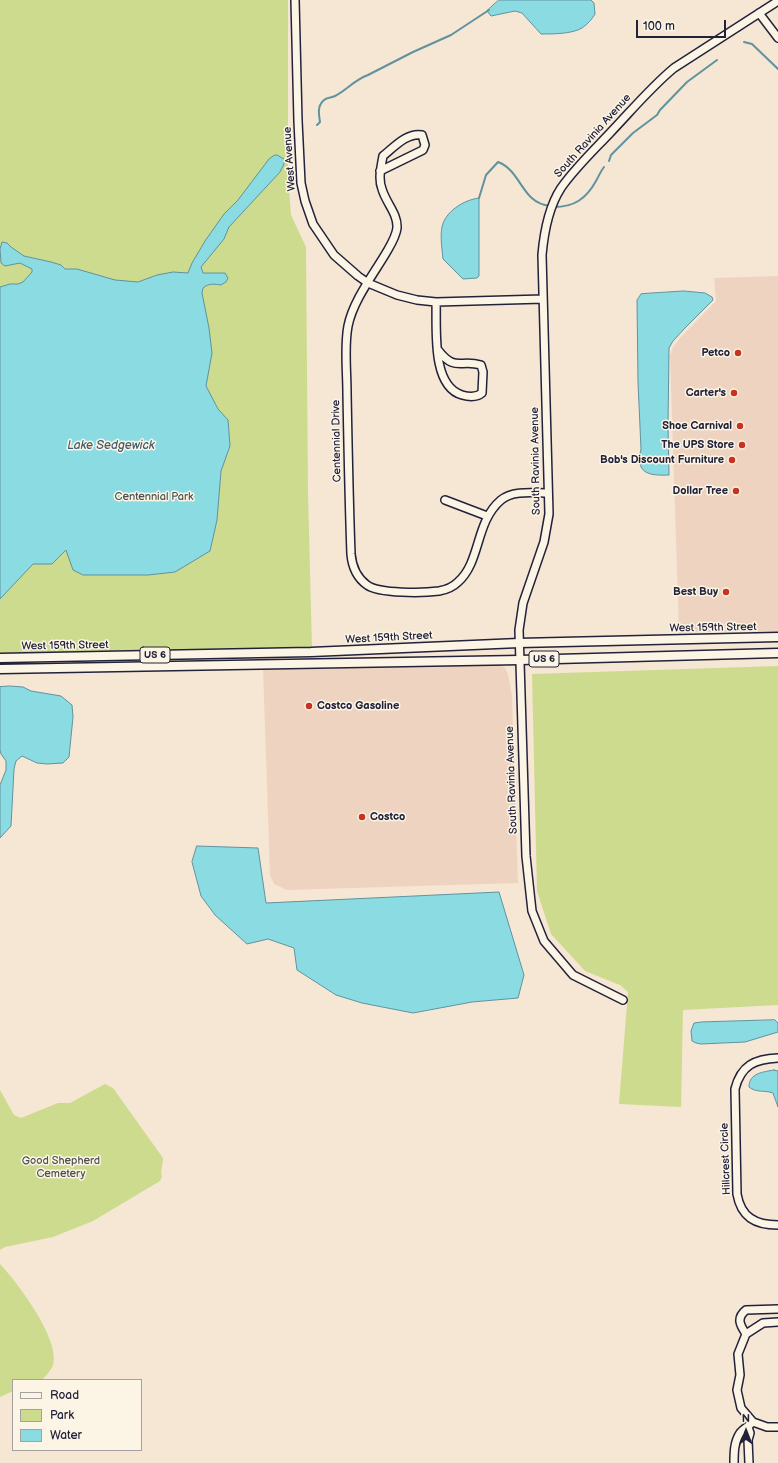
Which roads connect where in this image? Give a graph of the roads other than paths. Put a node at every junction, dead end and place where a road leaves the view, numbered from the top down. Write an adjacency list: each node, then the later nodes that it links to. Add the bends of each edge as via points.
1 (295, 0): 6 (street, West Avenue, via 300,167 305,201 314,224 334,255)
2 (778, 1): 3 (street, South Ravinia Avenue)
3 (759, 13): 4 (street); 7 (street, South Ravinia Avenue, via 659,80 583,161 561,189 549,213 544,231)
4 (778, 38)
5 (380, 171): 5 (street, via 423,150 425,145 422,135 406,138 382,156); 6 (street, Centennial Drive, via 381,188 394,214 397,230)
6 (368, 283): 8 (street, West Avenue, via 398,295); 12 (street, Centennial Drive, via 353,311 347,341 351,554 352,563 360,579 368,586 390,592 438,591 449,588 465,574)
7 (543, 299): 8 (street, West Avenue); 10 (street, South Ravinia Avenue)
8 (436, 302): 9 (street)
9 (438, 350): 9 (street, via 441,373 451,390 457,394 475,397 482,393 482,365 451,363)
10 (548, 492): 12 (street, via 512,494 502,498); 14 (street, South Ravinia Avenue, via 549,514 544,542 523,603)
11 (444, 500): 12 (street)
12 (487, 516)
13 (778, 637): 14 (main road, West 159th Street / US 6)
14 (519, 643): 16 (main road, West 159th Street / US 6, via 311,652); 17 (street, South Ravinia Avenue)
15 (778, 653): 17 (main road, West 159th Street / US 6)
16 (0, 658)
17 (520, 660): 18 (main road, West 159th Street / US 6); 19 (street, South Ravinia Avenue, via 526,856 532,911 544,941 573,975)
18 (0, 669)
19 (623, 1000)
20 (778, 1058): 21 (street, Hillcrest Circle, via 755,1061 744,1069 735,1089 737,1194 741,1209 758,1223)
21 (778, 1225)
22 (778, 1309): 24 (street, via 746,1310 740,1317 740,1324)
23 (778, 1322): 24 (street, via 763,1323)
24 (746, 1334): 25 (street, via 738,1354 740,1375 737,1390 741,1408)
25 (750, 1424): 26 (street); 27 (street, via 740,1433); 28 (street)
26 (778, 1427)
27 (734, 1463)
28 (749, 1463)

